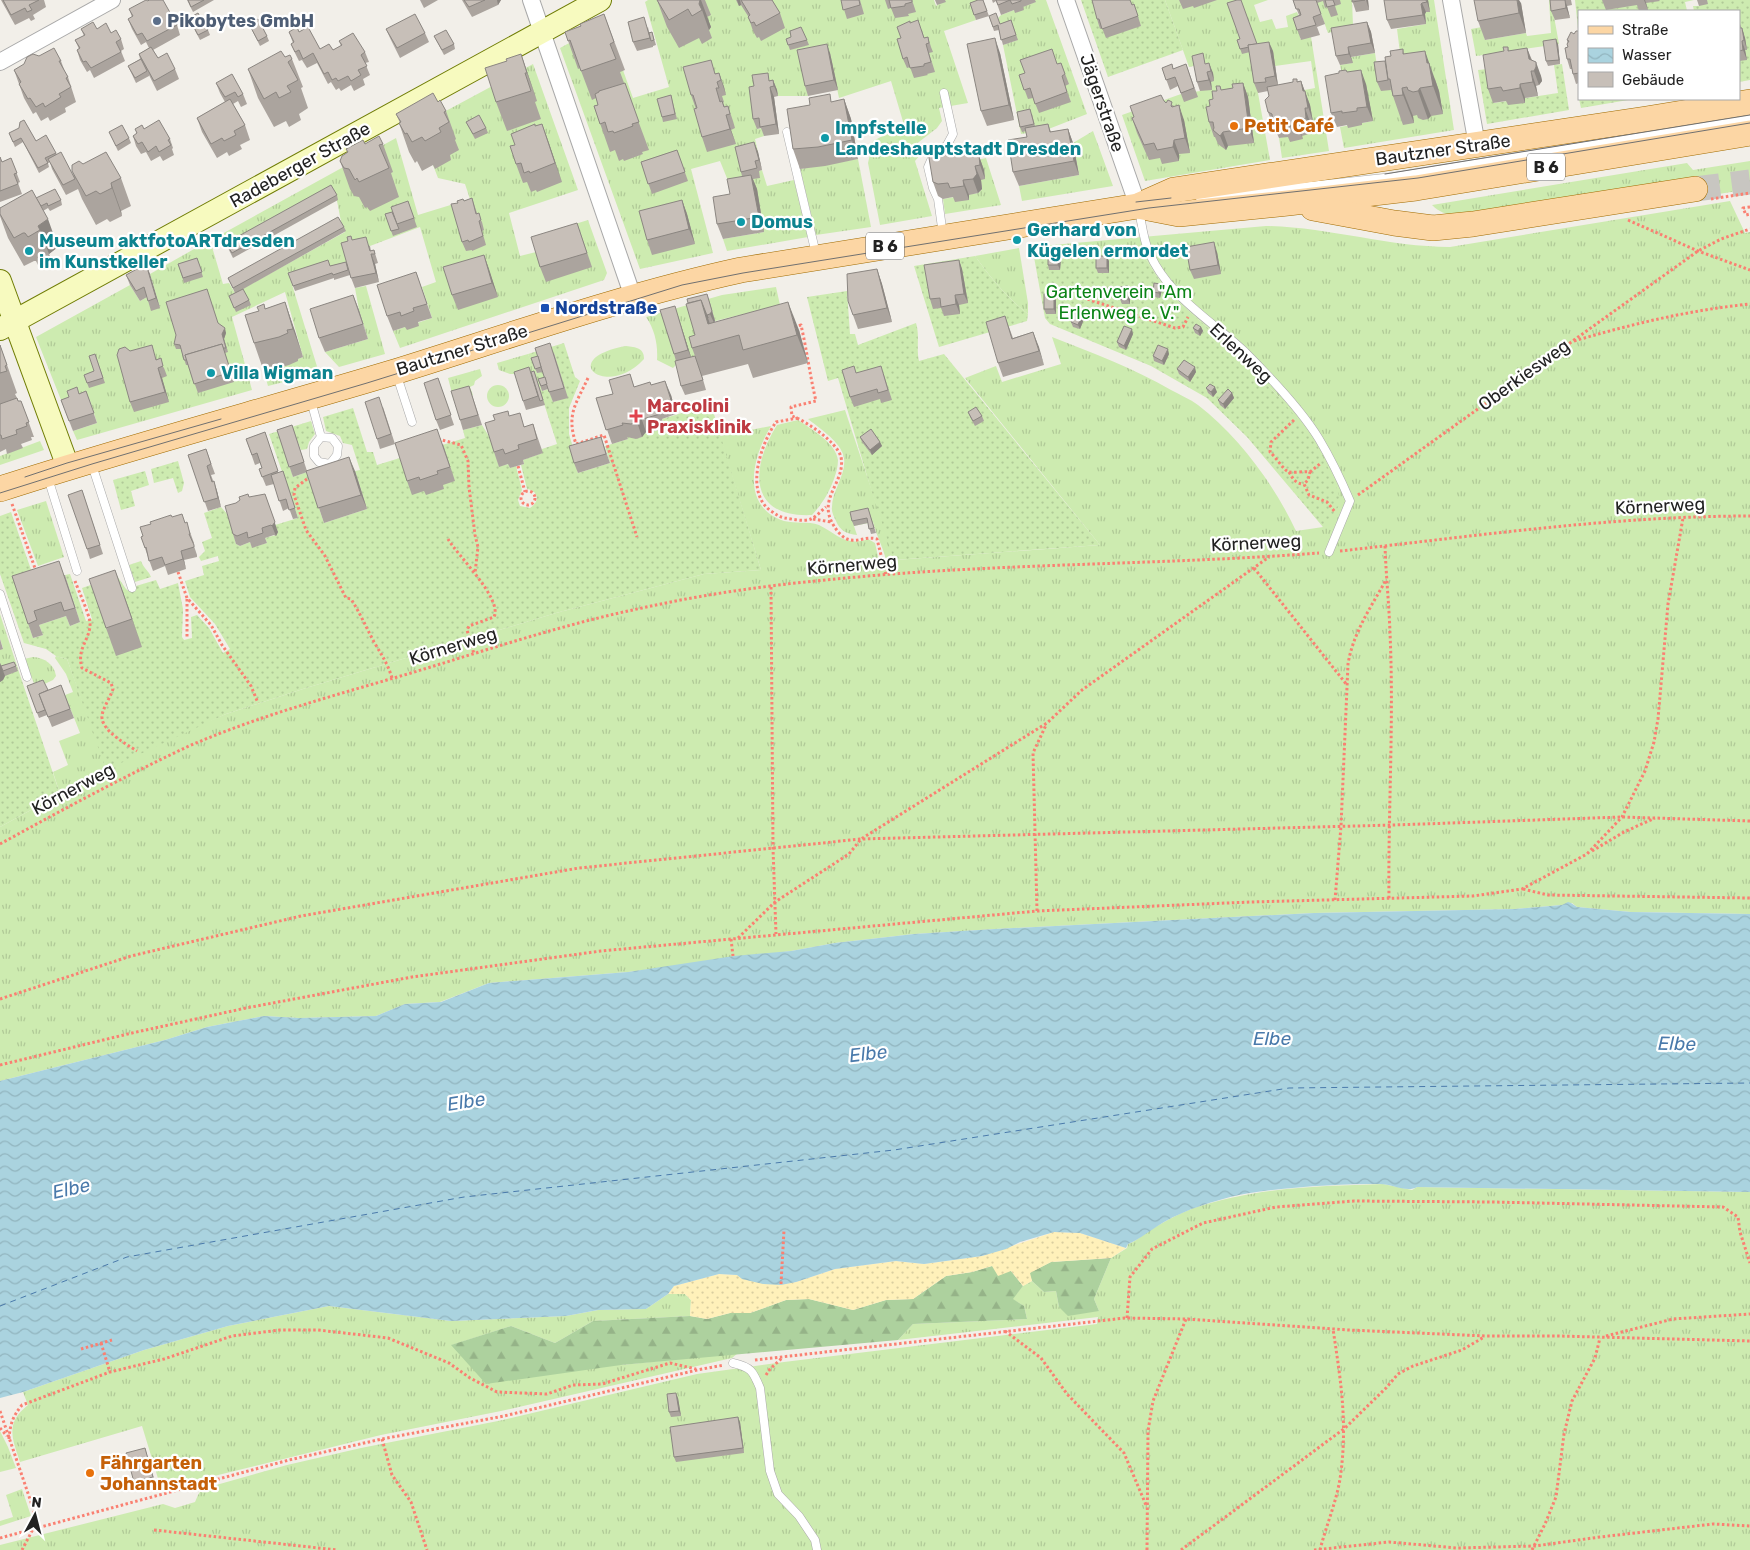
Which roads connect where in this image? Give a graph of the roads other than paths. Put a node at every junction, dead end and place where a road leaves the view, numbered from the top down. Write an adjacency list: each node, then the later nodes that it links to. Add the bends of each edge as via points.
1 (112, 0): 7 (street)
2 (531, 0): 6 (street)
3 (600, 0): 6 (street, Radeberger Straße)
4 (1066, 0): 20 (street, Jägerstraße)
5 (1451, 0): 13 (street)
6 (542, 32): 25 (street); 26 (street, Radeberger Straße)
7 (0, 62)
8 (944, 93): 22 (lane, via 953,134 928,167 938,199)
9 (1750, 102): 13 (main road, Bautzner Straße / B 6)
10 (1750, 119): 15 (lane)
11 (787, 132): 23 (lane)
12 (1750, 133): 15 (main road, Bautzner Straße / B 6)
13 (1477, 145): 14 (main road, Bautzner Straße / B 6)
14 (1438, 151): 15 (main road, via 1428,160); 20 (main road, Bautzner Straße / B 6, via 1174,190)
15 (1418, 180): 17 (lane); 19 (main road, Bautzner Straße / B 6); 21 (main road, via 1418,203 1429,218)
16 (1695, 189): 21 (main road)
17 (1196, 199)
18 (1167, 202): 20 (lane)
19 (1288, 203): 20 (main road, Bautzner Straße / B 6, via 1179,214); 21 (main road, via 1394,223)
20 (1138, 206): 22 (main road, Bautzner Straße / B 6); 33 (lane, Erlenweg, via 1152,257 1168,282 1269,378 1322,445 1340,477 1350,501)
21 (1445, 228)
22 (943, 237): 23 (main road, Bautzner Straße / B 6)
23 (817, 257): 25 (main road, Bautzner Straße / B 6, via 741,270)
24 (0, 281): 26 (street)
25 (633, 297): 27 (main road, Bautzner Straße / B 6)
26 (8, 325): 31 (street)
27 (395, 371): 28 (main road, Bautzner Straße / B 6); 29 (lane)
28 (309, 397): 30 (lane); 31 (main road, Bautzner Straße / B 6)
29 (412, 422)
30 (321, 436): 30 (lane, via 332,438 338,446 337,456 330,464 319,462 314,456 314,446)
31 (69, 467): 32 (main road, Bautzner Straße / B 6); 34 (lane); 35 (lane)
32 (3, 489)
33 (1329, 552)
34 (76, 575)
35 (132, 588)
36 (0, 594): 37 (lane)
37 (27, 677)
38 (733, 1363): 39 (lane, via 748,1367 755,1375 760,1388 770,1470 778,1494 799,1516 815,1540)
39 (817, 1550)

